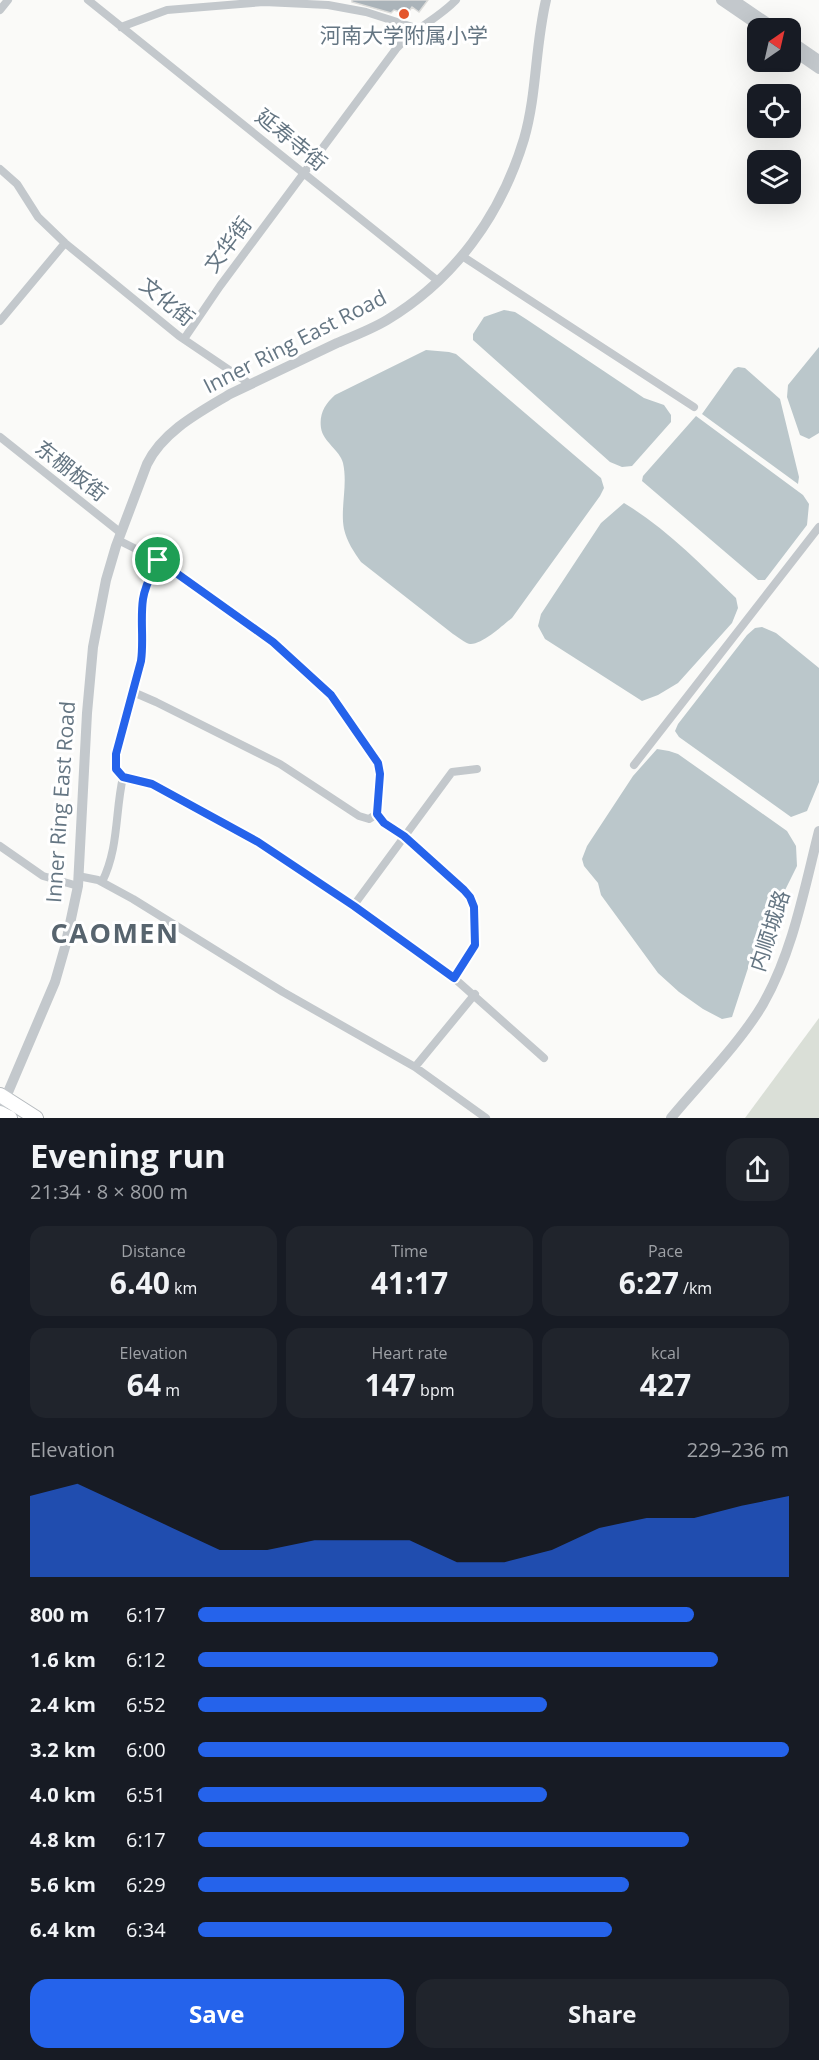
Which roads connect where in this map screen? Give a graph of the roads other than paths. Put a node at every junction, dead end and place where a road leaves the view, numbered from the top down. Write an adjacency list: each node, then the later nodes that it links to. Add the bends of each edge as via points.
1 (8, 0): 7 (street)
2 (88, 0): 10 (street, 延寿寺街)
3 (456, 0): 11 (street, 文华街)
4 (546, 0): 19 (street, Inner Ring East Road, via 524,139 492,216)
5 (721, 0): 8 (street)
6 (734, 0): 9 (street)
7 (0, 10)
8 (747, 18)
9 (760, 18)
10 (121, 27): 11 (street, via 167,10 264,2 328,5); 17 (street, 延寿寺街)
11 (419, 29): 17 (street, 文华街, via 396,49)
12 (801, 47): 14 (street)
13 (801, 57): 15 (street)
14 (819, 60)
15 (819, 69)
16 (0, 169): 18 (street, 文化街, via 17,184 38,217)
17 (304, 174): 20 (street, 延寿寺街); 22 (street, 文华街)
18 (65, 243): 21 (street); 22 (street, 文化街)
19 (462, 256): 20 (street, Inner Ring East Road); 24 (street)
20 (438, 280): 23 (street, Inner Ring East Road, via 386,321)
21 (0, 321)
22 (184, 339): 23 (street, 文化街)
23 (250, 384): 27 (street, Inner Ring East Road, via 208,407 158,445)
24 (694, 406)
25 (0, 437): 27 (street, 东棚板街)
26 (819, 527): 30 (street)
27 (119, 536): 28 (street, 东棚板街); 37 (street, Inner Ring East Road, via 93,647)
28 (158, 560): 29 (street, via 145,589 143,648); 33 (street, 东棚板街, via 273,642 331,695 378,763)
29 (132, 692): 32 (street, via 116,754 116,769); 33 (street, via 280,764 359,816 369,819)
30 (634, 765)
31 (477, 769): 35 (street, via 452,772)
32 (123, 777): 38 (street, via 117,833); 39 (street, via 152,784 212,816)
33 (377, 814): 35 (street)
34 (819, 831): 48 (street, 内顺城路, via 793,931 775,981 749,1025)
35 (404, 836): 39 (street); 40 (street, via 464,890 474,907 475,945)
36 (0, 846): 37 (street, via 43,876)
37 (78, 881): 38 (street); 44 (street, Inner Ring East Road, via 55,982)
38 (102, 882): 43 (street)
39 (354, 906): 40 (street)
40 (454, 978): 41 (street)
41 (475, 994): 42 (street); 43 (street)
42 (544, 1058)
43 (415, 1067): 47 (street)
44 (1, 1104): 45 (main road); 46 (main road)
45 (9, 1118)
46 (36, 1118)
47 (486, 1118)
48 (671, 1118)

